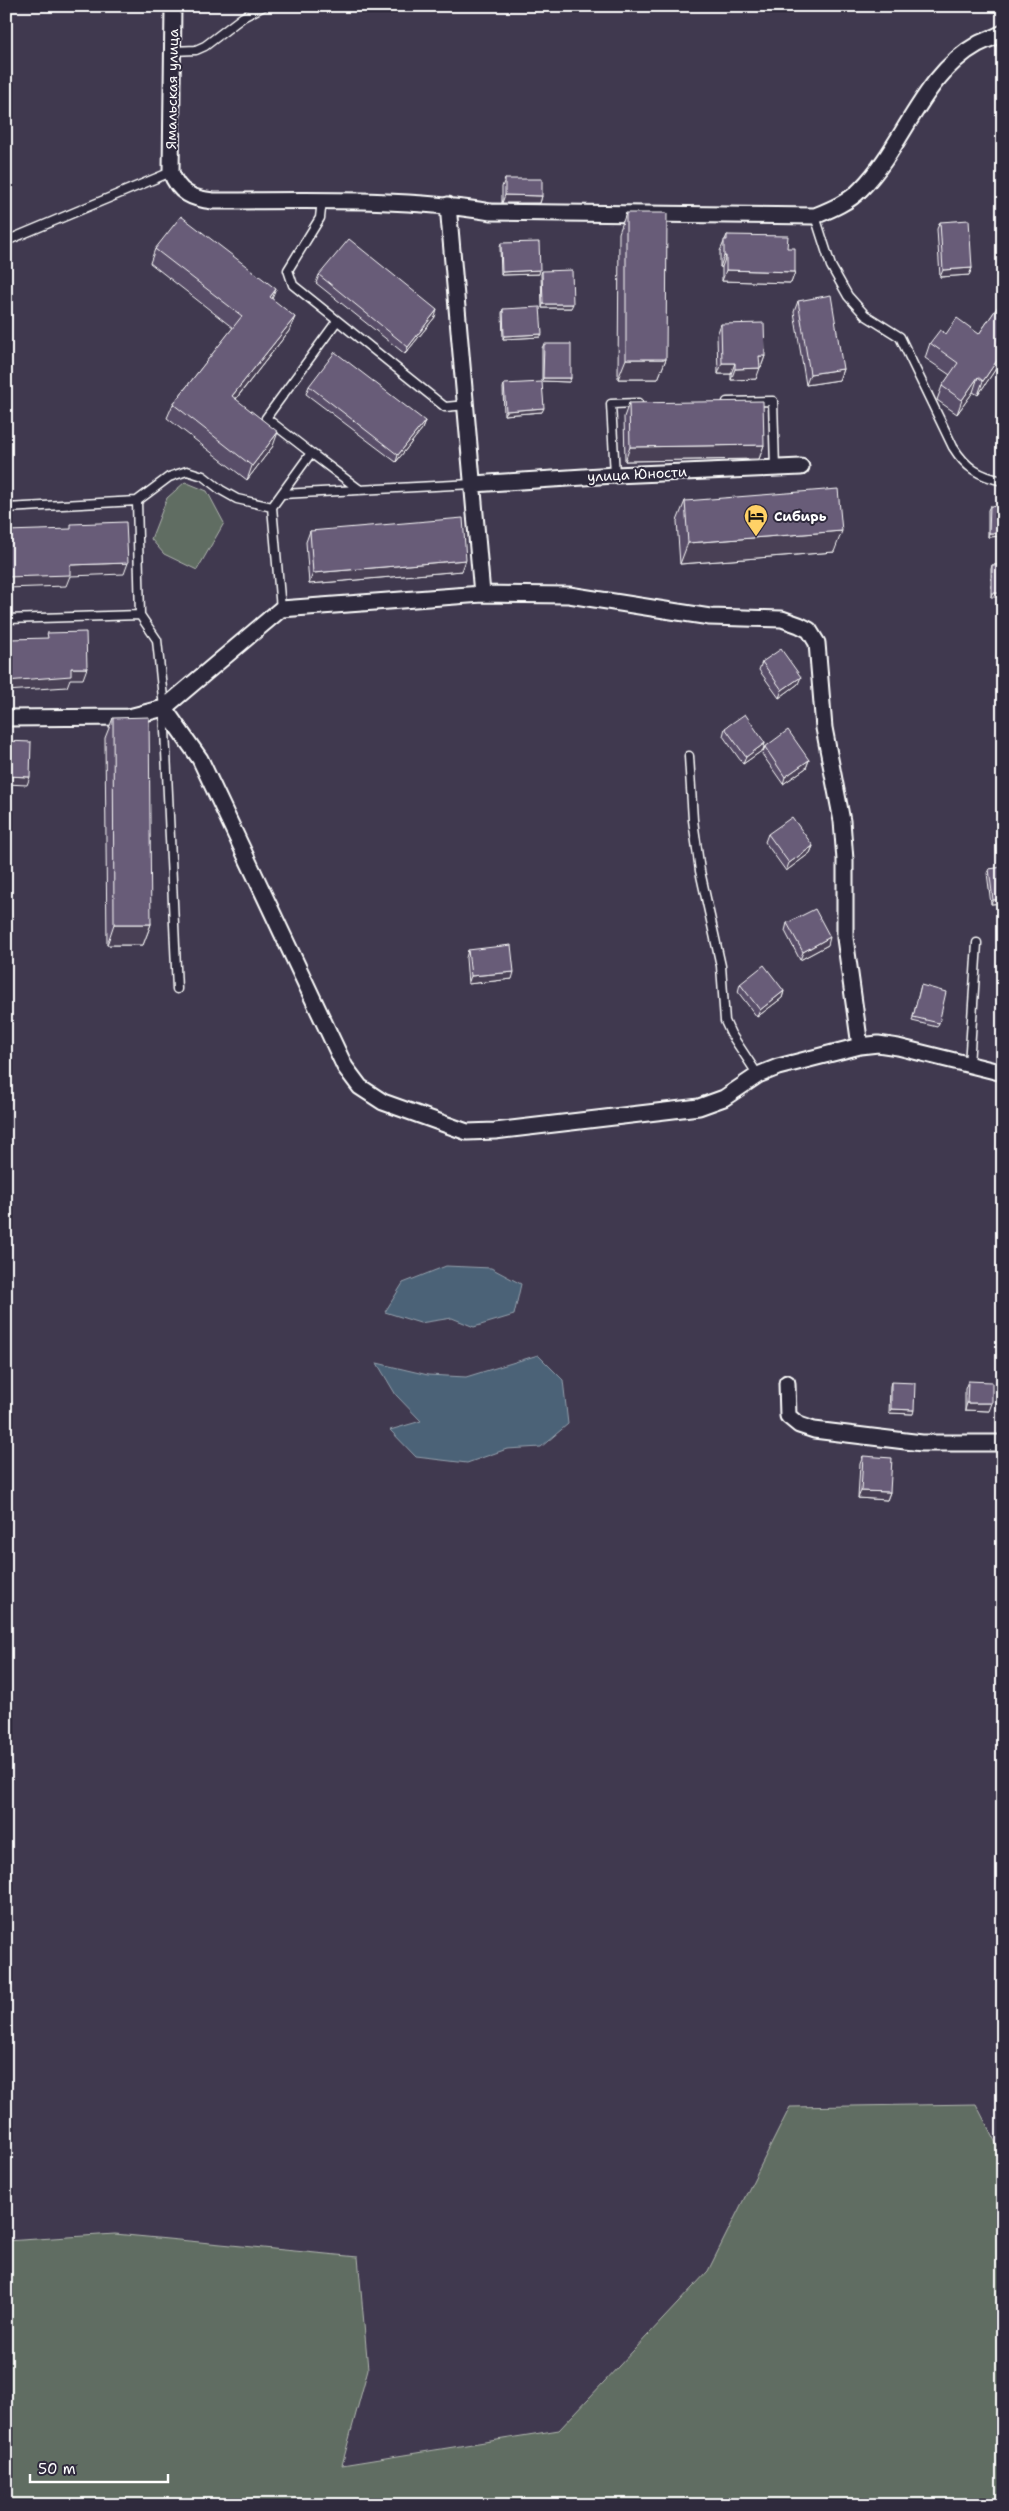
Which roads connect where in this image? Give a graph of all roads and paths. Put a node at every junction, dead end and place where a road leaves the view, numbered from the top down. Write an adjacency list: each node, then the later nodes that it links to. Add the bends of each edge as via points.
1 (173, 6): 4 (street, Ямальская улица)
2 (264, 6): 4 (lane, via 243,17 205,46 196,50)
3 (1003, 33): 8 (street, via 977,45 929,91 884,161 861,190 843,204)
4 (173, 51): 5 (street, Ямальская улица)
5 (172, 172): 6 (street, via 182,192 197,200); 9 (lane)
6 (322, 200): 7 (street); 10 (lane, via 320,218 288,270 293,285)
7 (448, 205): 8 (street, via 491,212); 13 (street)
8 (815, 216): 18 (lane, via 831,266 848,296 865,315 900,337 962,461 985,477)
9 (6, 241)
10 (337, 321): 13 (lane, via 445,407); 14 (lane, via 266,418)
11 (716, 402): 16 (lane, via 773,401)
12 (649, 403): 17 (lane, via 611,404)
13 (467, 405): 19 (street)
14 (311, 453): 20 (lane); 21 (lane)
15 (801, 466): 16 (street, улица Юности)
16 (775, 468): 17 (street, улица Юности)
17 (615, 475): 19 (street, улица Юности)
18 (1003, 481)
19 (474, 484): 20 (lane); 25 (street)
20 (360, 490): 21 (lane)
21 (282, 494): 23 (lane)
22 (137, 501): 23 (lane, via 169,477 187,471 203,476 238,499); 24 (lane); 27 (lane)
23 (272, 507): 26 (lane)
24 (6, 508)
25 (482, 594): 26 (street); 34 (street, via 587,597 710,617 782,619 809,630 816,643 824,728 842,821 845,938)
26 (281, 609): 29 (street)
27 (140, 615): 28 (lane); 29 (lane, via 157,640)
28 (6, 619)
29 (164, 708): 30 (street, via 129,717); 33 (lane); 37 (street, via 200,759 345,1066 360,1087 383,1102 467,1132 495,1131 699,1107 724,1098)
30 (6, 718)
31 (689, 756): 37 (lane, via 694,829 721,966 725,1020)
32 (977, 943): 35 (lane)
33 (177, 989)
34 (860, 1046): 35 (street, via 898,1046); 37 (street)
35 (969, 1065): 36 (street)
36 (1003, 1073)
37 (758, 1075)
38 (786, 1383): 39 (street, via 788,1416 799,1425 814,1430 922,1443)
39 (1003, 1443)

